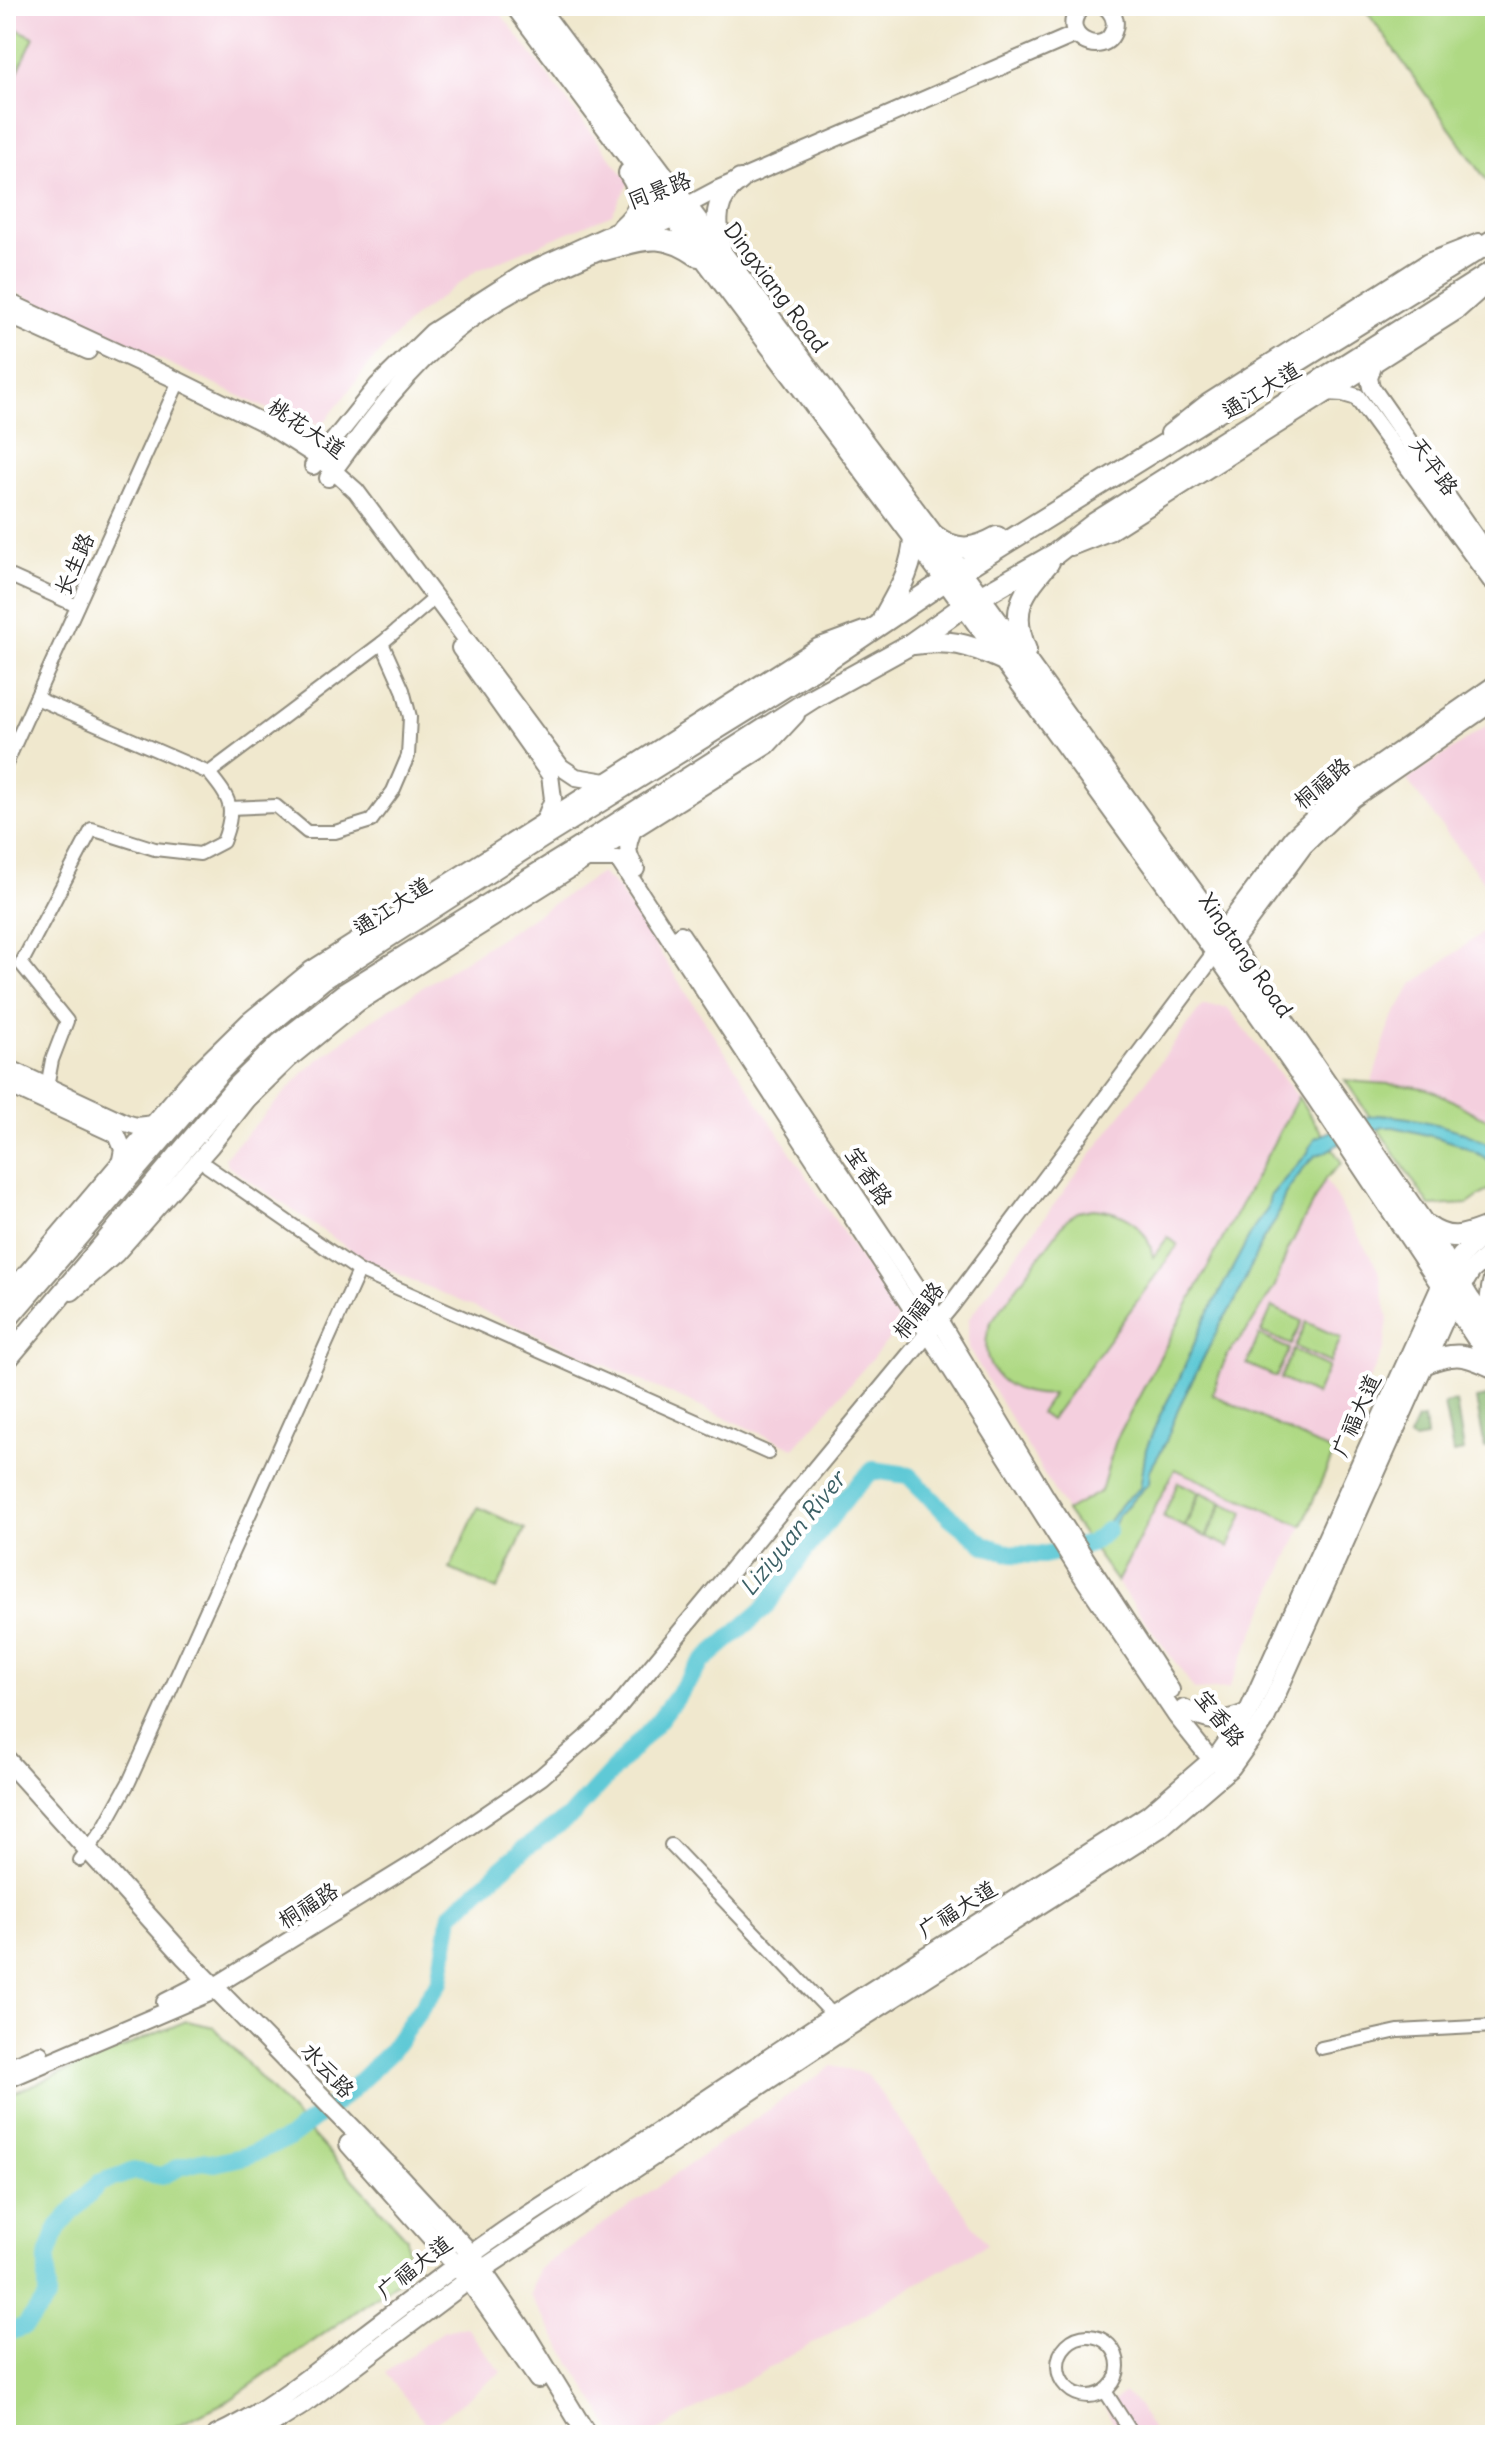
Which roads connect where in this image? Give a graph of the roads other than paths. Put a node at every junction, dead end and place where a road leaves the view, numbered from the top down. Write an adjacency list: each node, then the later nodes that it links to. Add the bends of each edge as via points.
1 (516, 6): 6 (main road, Dingxiang Road)
2 (536, 6): 8 (main road, Dingxiang Road)
3 (1083, 6): 5 (street, via 1073,21)
4 (1109, 7): 5 (street, via 1114,28 1107,40 1094,44)
5 (1076, 34): 7 (street, 同景路)
6 (609, 130): 8 (main road, Dingxiang Road); 9 (main road, via 640,194 635,215)
7 (740, 180): 8 (street, 同景路); 12 (main road, via 718,208)
8 (676, 210): 9 (street, 同景路); 11 (street); 12 (main road, Dingxiang Road)
9 (622, 228): 20 (street, 同景路, via 524,273 432,332 377,386)
10 (1495, 237): 22 (main road, 通江大道)
11 (604, 250): 12 (main road, via 663,238); 21 (street, via 503,299 453,333 399,385)
12 (715, 258): 23 (main road, Dingxiang Road)
13 (1495, 270): 24 (main road, 通江大道, via 1095,523)
14 (1495, 277): 17 (street, 通江大道, via 1457,311)
15 (6, 301): 18 (street, 桃花大道)
16 (6, 314): 18 (street, 桃花大道)
17 (1375, 361): 19 (street, 通江大道); 25 (street, 天平路, via 1371,387)
18 (176, 386): 20 (street, 桃花大道); 31 (street, 长生路)
19 (1326, 392): 24 (street, 通江大道, via 1109,532); 28 (street, 天平路, via 1357,397)
20 (316, 462): 21 (street, 桃花大道)
21 (330, 475): 29 (street, 桃花大道)
22 (1062, 508): 23 (main road, via 969,548); 27 (main road, 通江大道)
23 (921, 535): 27 (main road, Dingxiang Road); 32 (main road)
24 (1055, 554): 30 (main road, 通江大道); 36 (main road, via 1026,591 1017,619)
25 (1495, 565)
26 (6, 574): 31 (street)
27 (952, 576): 30 (main road, Xingtang Road); 32 (main road, 通江大道)
28 (1495, 586)
29 (432, 600): 33 (street); 42 (street, 桃花大道)
30 (971, 601): 34 (main road, 通江大道); 35 (main road, Xingtang Road); 36 (main road, Xingtang Road)
31 (77, 606): 38 (street, 长生路)
32 (880, 623): 44 (street, 通江大道, via 818,647); 61 (main road, 通江大道, via 323,979 221,1070)
33 (382, 643): 43 (street); 45 (street, via 410,717 408,756 393,791 371,821 335,832 307,832 276,806)
34 (909, 645): 35 (main road, via 959,642); 39 (main road, 通江大道)
35 (1003, 660): 50 (main road, Xingtang Road)
36 (1036, 676): 50 (main road, Xingtang Road)
37 (1495, 684): 50 (street, 桐福路, via 1344,789 1293,837)
38 (36, 698): 41 (street, 长生路); 43 (street)
39 (813, 698): 47 (street, 通江大道, via 768,745); 69 (main road, 通江大道, via 344,994 280,1044 237,1086)
40 (1495, 701): 50 (street, 桐福路, via 1353,799 1304,846)
41 (6, 764)
42 (555, 771): 44 (street); 46 (street)
43 (209, 773): 45 (street, via 229,797)
44 (606, 782): 46 (street, 通江大道)
45 (230, 808): 53 (street, via 223,842 200,854 155,849 92,829 21,964 67,1021)
46 (545, 819): 54 (street, 通江大道, via 311,970 249,1021)
47 (634, 828): 48 (street); 49 (street, 通江大道)
48 (622, 856): 49 (street); 71 (street, 宝香路)
49 (585, 859): 56 (street, 通江大道, via 358,1003 288,1060)
50 (1223, 943): 57 (main road, Xingtang Road); 71 (street, 桐福路)
51 (6, 1067): 53 (street)
52 (6, 1084): 53 (street)
53 (46, 1094): 55 (street)
54 (154, 1124): 55 (street); 59 (street, 通江大道)
55 (122, 1129): 59 (street, via 123,1149)
56 (210, 1147): 58 (street); 60 (street, 通江大道)
57 (1368, 1159): 62 (main road, Xingtang Road); 67 (main road, Xingtang Road)
58 (207, 1166): 60 (street); 65 (street)
59 (114, 1172): 61 (main road); 68 (street, 通江大道)
60 (182, 1178): 69 (street, 通江大道, via 116,1254)
61 (92, 1219): 70 (main road, 通江大道)
62 (1423, 1223): 63 (main road, via 1442,1237 1461,1237); 67 (main road, Xingtang Road)
63 (1494, 1224): 67 (main road, 广福大道, via 1466,1250)
64 (1495, 1249): 67 (main road, 广福大道)
65 (359, 1271): 76 (street); 84 (street, via 129,1782)
66 (1495, 1276): 72 (main road, via 1490,1312)
67 (1452, 1285): 72 (main road, Xingtang Road); 74 (main road, 广福大道); 75 (main road, Xingtang Road); 79 (main road, 广福大道)
68 (6, 1297)
69 (47, 1314): 73 (main road, 通江大道)
70 (6, 1320)
71 (934, 1327): 77 (street, 宝香路); 85 (street, 桐福路, via 639,1684 575,1750 423,1858)
72 (1495, 1334)
73 (6, 1360)
74 (1426, 1363): 75 (main road, via 1456,1354); 81 (main road, 广福大道, via 1264,1721)
75 (1495, 1366)
76 (768, 1453)
77 (1090, 1577): 78 (street, 宝香路); 81 (street, 宝香路, via 1176,1716)
78 (1184, 1709): 79 (main road, via 1216,1722); 81 (street, 宝香路)
79 (1248, 1713): 81 (main road, 广福大道)
80 (6, 1759): 84 (main road, 水云路)
81 (1221, 1760): 86 (main road, 广福大道)
82 (6, 1776): 84 (main road, 水云路)
83 (671, 1845): 86 (street)
84 (84, 1856): 85 (main road, 水云路, via 185,1957)
85 (207, 1989): 89 (street); 90 (street); 91 (main road, 水云路)
86 (840, 2022): 91 (main road, 广福大道); 92 (main road, 广福大道)
87 (1495, 2026): 88 (street, via 1398,2031)
88 (1321, 2048)
89 (6, 2068)
90 (6, 2080)
91 (463, 2259): 92 (main road, 水云路); 94 (main road, 广福大道, via 293,2390)
92 (476, 2275): 95 (main road, 广福大道); 96 (main road, 水云路); 97 (main road, 水云路)
93 (1105, 2391): 93 (street, via 1086,2396 1062,2381 1058,2362 1067,2344 1095,2337 1112,2348 1117,2376); 98 (street)
94 (217, 2435)
95 (254, 2435)
96 (574, 2435)
97 (587, 2435)
98 (1133, 2435)

